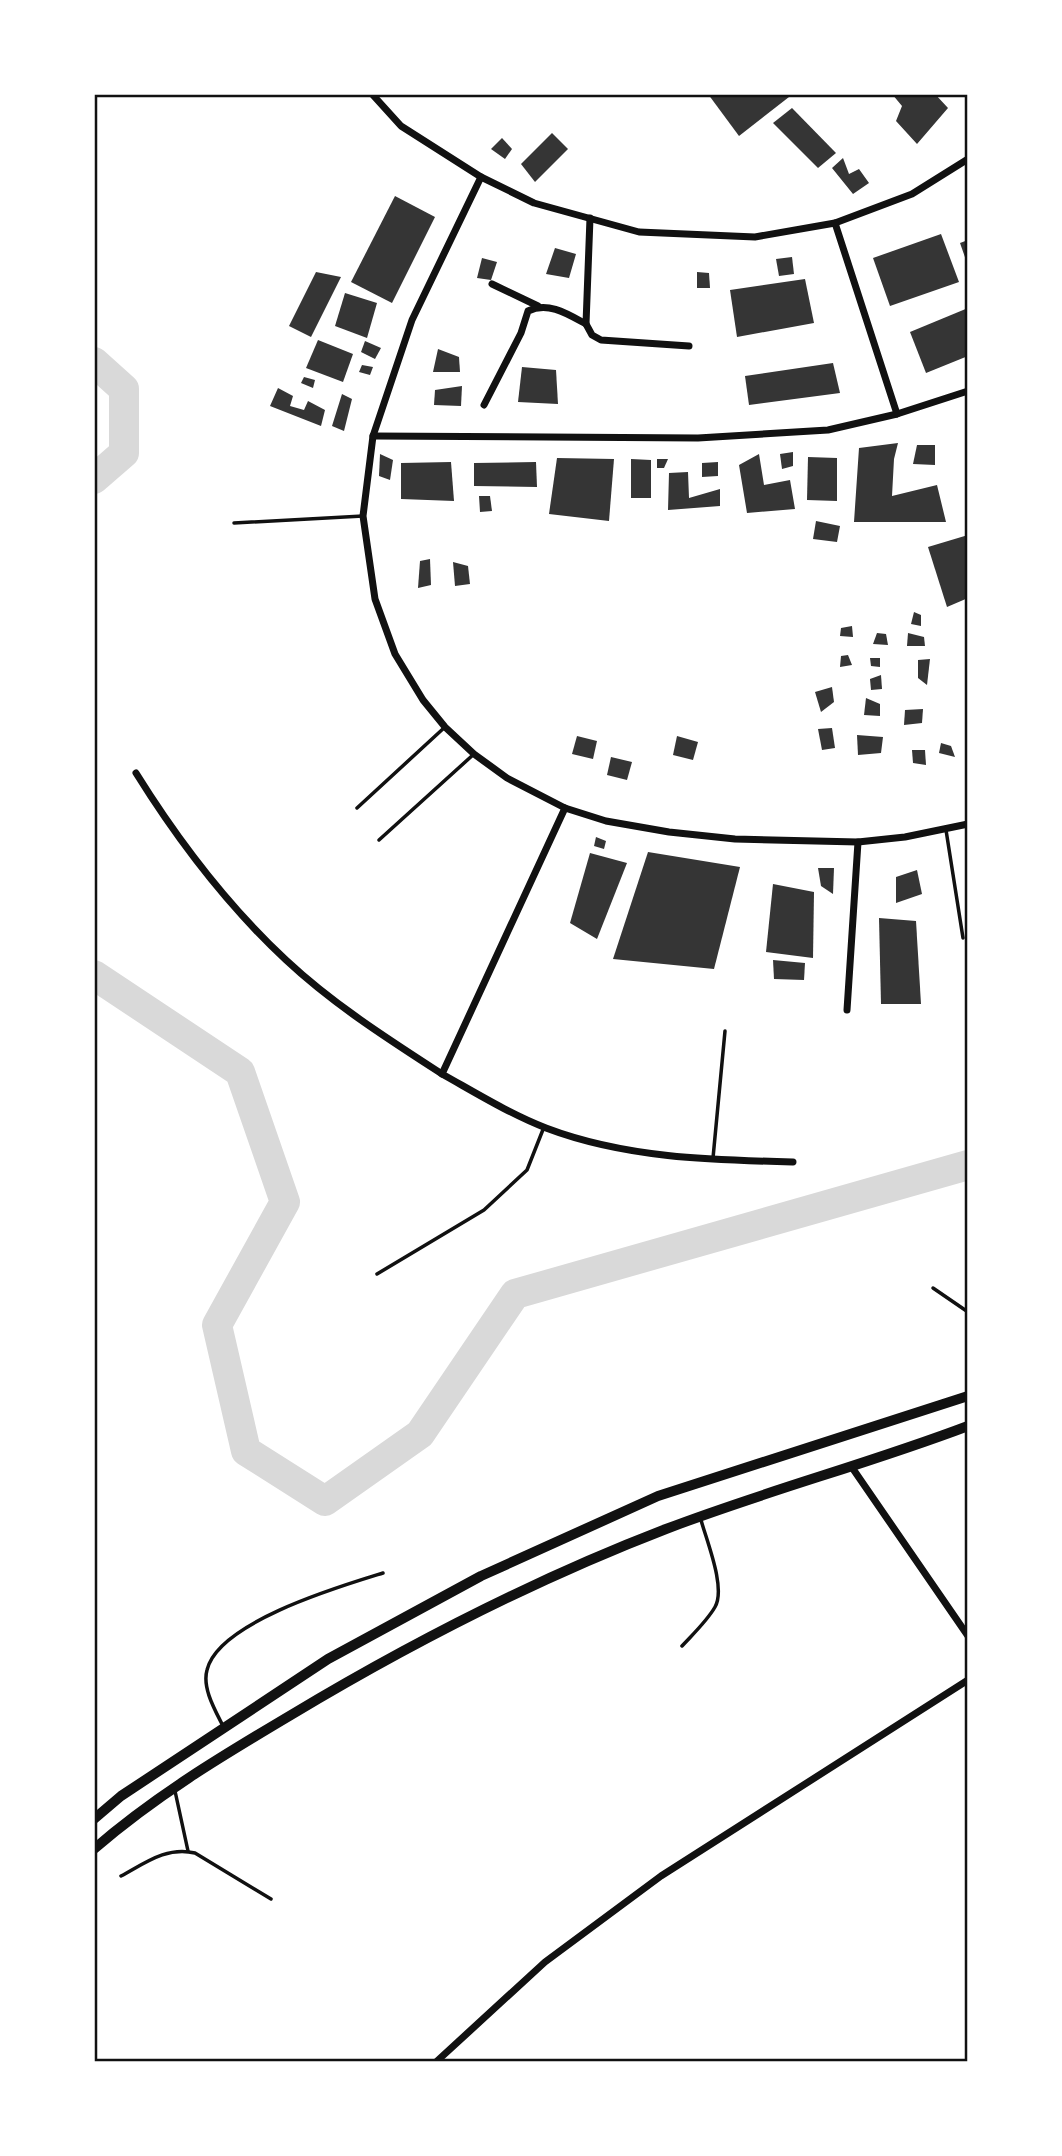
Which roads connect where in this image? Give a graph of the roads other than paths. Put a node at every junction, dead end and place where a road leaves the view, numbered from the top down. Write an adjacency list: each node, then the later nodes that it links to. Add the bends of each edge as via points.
1 (372, 94): 3 (street, via 401,125)
2 (968, 159): 5 (street, via 912,194)
3 (481, 177): 4 (street, via 534,203); 13 (street, via 412,320)
4 (590, 218): 5 (street, via 639,232 755,237); 8 (street)
5 (835, 223): 12 (street)
6 (492, 284): 7 (street)
7 (538, 306): 8 (street); 11 (street, via 528,311)
8 (586, 324): 9 (street, via 601,340)
9 (689, 345)
10 (968, 391): 12 (street)
11 (484, 405)
12 (897, 414): 13 (street, via 828,430 698,438)
13 (373, 436): 14 (street)
14 (363, 516): 15 (lane); 16 (street, via 375,599 395,654)
15 (234, 523)
16 (445, 727): 17 (street); 19 (lane)
17 (474, 754): 20 (street, via 507,778); 23 (lane)
18 (136, 773): 28 (street, via 172,830 226,898 287,961)
19 (357, 808)
20 (565, 808): 24 (street, via 669,832 735,839); 28 (street)
21 (968, 824): 22 (street)
22 (946, 830): 24 (street); 25 (lane)
23 (379, 840)
24 (858, 842): 26 (street)
25 (963, 938)
26 (847, 1010)
27 (725, 1031): 30 (lane)
28 (442, 1074): 29 (street)
29 (544, 1127): 30 (street, via 612,1147); 32 (lane, via 527,1170 484,1210)
30 (713, 1160): 31 (street)
31 (793, 1162)
32 (377, 1274)
33 (933, 1288): 34 (lane)
34 (968, 1312)
35 (968, 1396): 43 (main road, via 658,1496 481,1576 328,1659)
36 (968, 1426): 37 (main road)
37 (851, 1466): 38 (main road); 40 (street)
38 (700, 1517): 41 (lane, via 720,1596); 45 (main road, via 499,1600 348,1680)
39 (383, 1573): 43 (lane, via 279,1610 216,1652 206,1670 208,1689)
40 (968, 1636)
41 (682, 1646)
42 (968, 1680): 51 (street, via 661,1876 545,1962)
43 (224, 1728): 44 (main road)
44 (169, 1765): 45 (main road); 46 (main road)
45 (178, 1785): 47 (main road); 48 (lane)
46 (94, 1819)
47 (94, 1849)
48 (188, 1851): 49 (lane, via 165,1852); 50 (lane)
49 (121, 1876)
50 (271, 1899)
51 (436, 2062)

